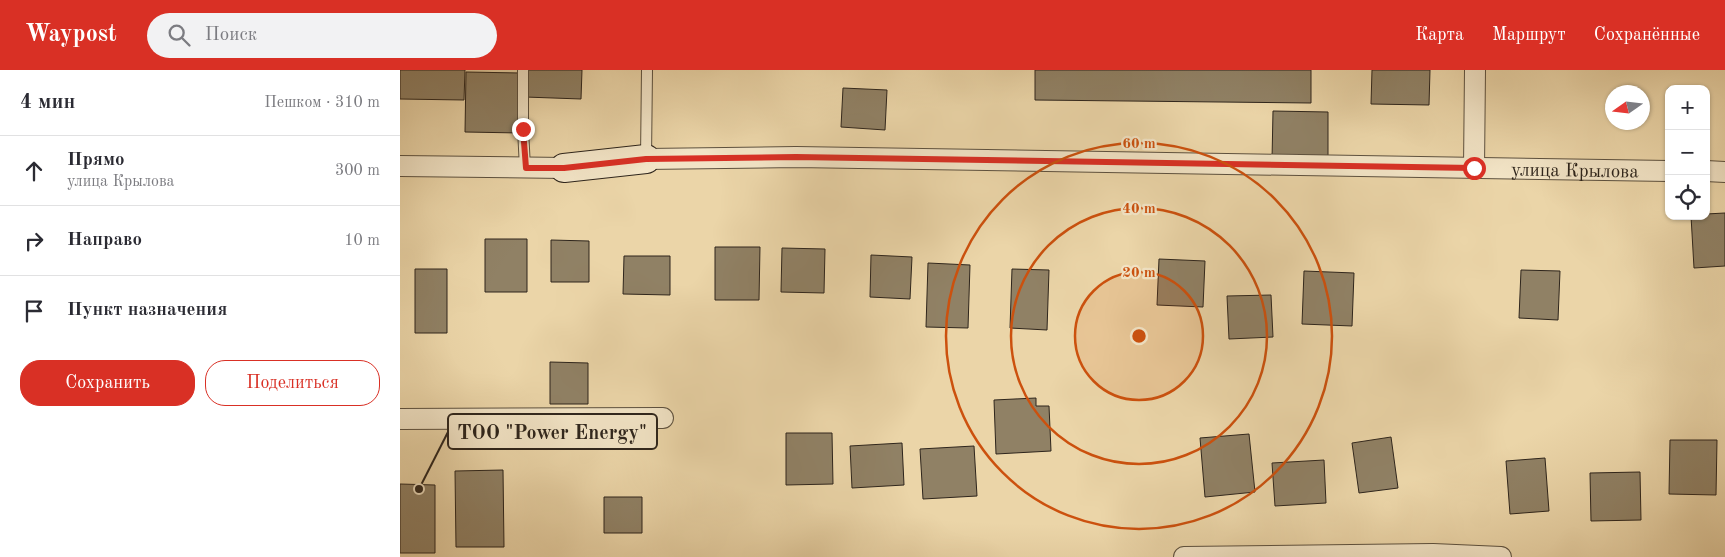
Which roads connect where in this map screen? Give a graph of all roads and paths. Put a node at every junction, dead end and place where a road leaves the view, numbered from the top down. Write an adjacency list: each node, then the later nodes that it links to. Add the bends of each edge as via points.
1 (523, 70): 6 (lane)
2 (647, 70): 4 (lane)
3 (1475, 70): 8 (street)
4 (646, 159): 7 (street, улица Крылова); 8 (street, улица Крылова, via 796,157)
5 (400, 166): 6 (street, улица Крылова)
6 (526, 168): 7 (street, улица Крылова)
7 (564, 168)
8 (1474, 168): 9 (street, улица Крылова)
9 (1665, 171)
10 (1710, 171): 11 (street)
11 (1725, 172)
12 (400, 418): 13 (street)
13 (663, 418)
14 (1433, 556): 15 (street); 16 (street)
15 (1184, 557)
16 (1500, 557)

